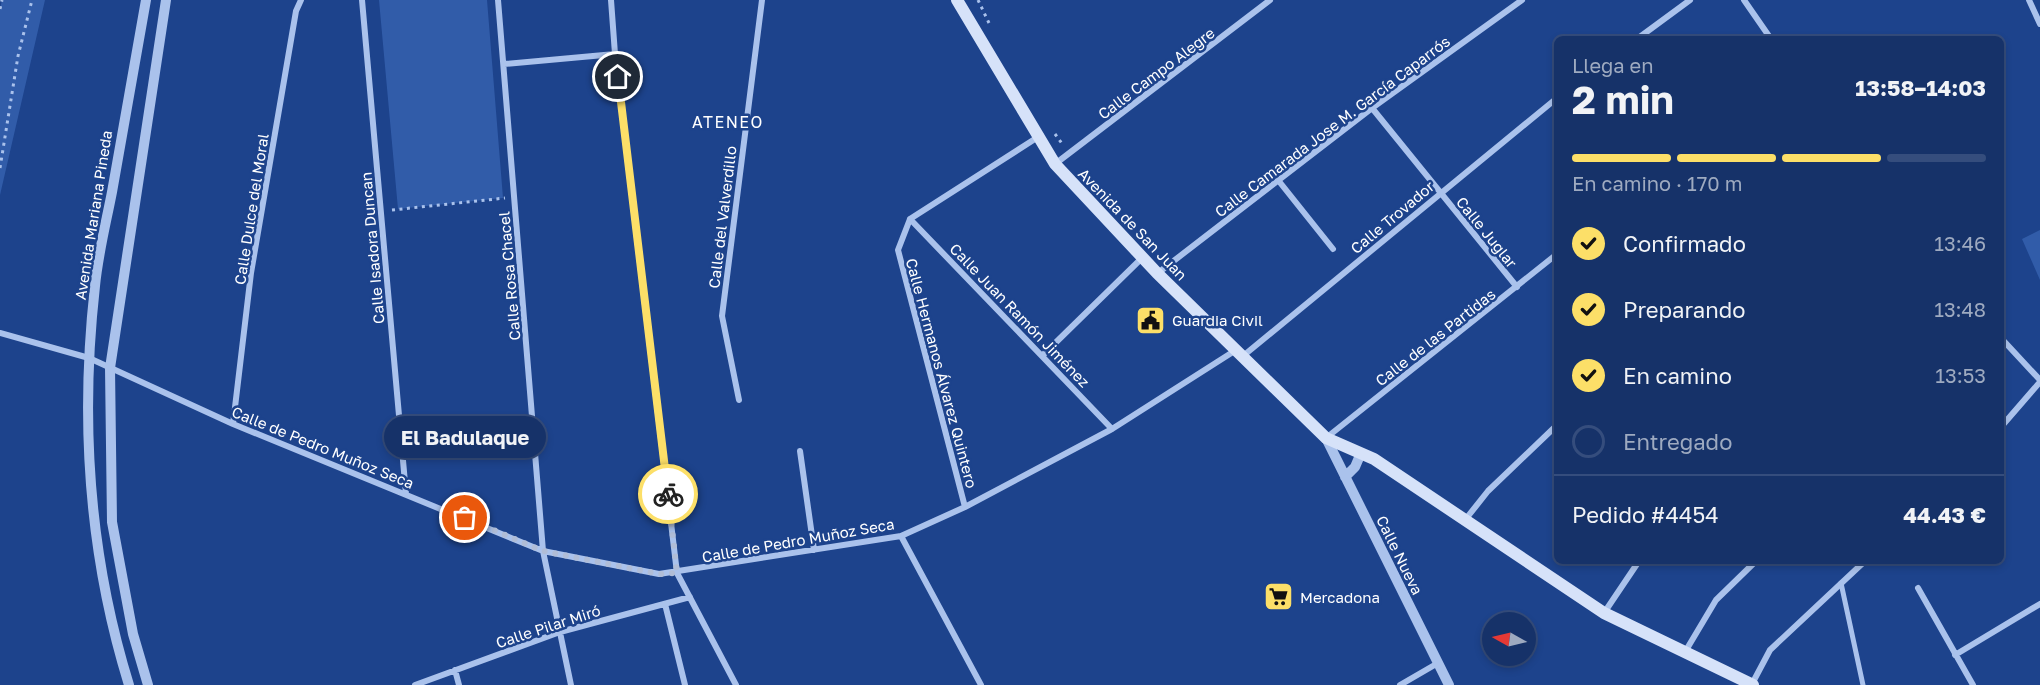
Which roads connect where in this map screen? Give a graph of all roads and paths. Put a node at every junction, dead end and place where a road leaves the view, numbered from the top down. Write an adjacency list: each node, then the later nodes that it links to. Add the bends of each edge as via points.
1 (2, 0): 17 (path)
2 (32, 0): 30 (path, via 14,77)
3 (146, 0): 45 (street, Avenida Mariana Pineda, via 95,284)
4 (166, 0): 46 (street)
5 (301, 0): 50 (street, Calle Dulce del Moral, via 252,273)
6 (362, 0): 34 (street, Calle Isadora Duncan)
7 (498, 0): 23 (street, Calle Rosa Chacel)
8 (611, 0): 22 (street)
9 (762, 0): 48 (street, Calle del Valverdillo, via 722,316)
10 (957, 0): 27 (main road, Avenida de San Juan)
11 (978, 0): 19 (path)
12 (1270, 0): 28 (street, Calle Campo Alegre)
13 (1522, 0): 25 (street, Calle Camarada Jose M. García Caparrós)
14 (1690, 0): 20 (street)
15 (1744, 0): 21 (street)
16 (2029, 0): 18 (street)
17 (0, 9)
18 (2040, 24)
19 (992, 30)
20 (1641, 36)
21 (1769, 36)
22 (615, 54): 23 (street); 66 (street)
23 (504, 64): 33 (street, Calle Rosa Chacel)
24 (1554, 100): 32 (street, Calle Trovador)
25 (1372, 108): 31 (street, Calle Camarada Jose M. García Caparrós); 32 (street, Calle Juglar)
26 (1050, 126): 28 (path)
27 (1038, 137): 29 (main road, Avenida de San Juan); 35 (street)
28 (1070, 154): 29 (street, Calle Campo Alegre)
29 (1055, 164): 38 (main road, Avenida de San Juan)
30 (0, 168)
31 (1278, 180): 36 (street); 39 (street, Calle Camarada Jose M. García Caparrós)
32 (1440, 193): 40 (street, Calle Juglar); 43 (street, Calle Trovador)
33 (515, 198): 34 (path); 62 (street, Calle Rosa Chacel)
34 (381, 211): 57 (street, Calle Isadora Duncan)
35 (910, 219): 44 (street, Calle Juan Ramón Jiménez); 58 (street, Calle Hermanos Álvarez Quintero, via 898,250)
36 (1333, 249)
37 (1554, 256): 40 (street, Calle de las Partidas)
38 (1143, 257): 39 (main road, Avenida de San Juan); 44 (street)
39 (1157, 273): 43 (main road, Avenida de San Juan)
40 (1517, 287): 53 (street, Calle de las Partidas)
41 (0, 333): 45 (street, Calle de Pedro Muñoz Seca)
42 (2004, 341): 47 (street)
43 (1240, 353): 52 (street, Calle de Pedro Muñoz Seca); 53 (main road, Avenida de San Juan)
44 (1043, 355): 52 (street, Calle Juan Ramón Jiménez)
45 (89, 358): 46 (street, Calle de Pedro Muñoz Seca); 78 (street, Avenida Mariana Pineda, via 89,471 97,545)
46 (110, 368): 50 (street, Calle de Pedro Muñoz Seca); 79 (street, via 112,522 133,634)
47 (2040, 381): 49 (street)
48 (739, 400)
49 (2004, 423)
50 (233, 424): 57 (street, Calle de Pedro Muñoz Seca)
51 (1554, 428): 59 (street, via 1488,491)
52 (1112, 429): 58 (street, Calle de Pedro Muñoz Seca)
53 (1326, 438): 55 (main road); 56 (street, Calle Nueva)
54 (800, 451): 61 (street)
55 (1361, 453): 56 (street); 59 (main road)
56 (1345, 477): 76 (street, Calle Nueva)
57 (406, 494): 62 (street, Calle de Pedro Muñoz Seca)
58 (965, 507): 60 (street, Calle de Pedro Muñoz Seca)
59 (1465, 520): 72 (main road)
60 (901, 536): 61 (street, Calle de Pedro Muñoz Seca); 85 (street)
61 (814, 550): 66 (street, Calle de Pedro Muñoz Seca)
62 (543, 551): 66 (street, Calle de Pedro Muñoz Seca, via 659,574); 73 (street, Calle Rosa Chacel)
63 (1637, 564): 72 (street)
64 (1753, 564): 74 (street, via 1716,600)
65 (1862, 564): 67 (street)
66 (677, 573): 69 (street)
67 (1841, 583): 88 (street, via 1770,650); 89 (street)
68 (1918, 588): 75 (street)
69 (690, 597): 70 (street, Calle Pilar Miró); 84 (street)
70 (665, 604): 73 (street, Calle Pilar Miró); 83 (street)
71 (2040, 604): 75 (street)
72 (1604, 613): 74 (main road)
73 (560, 632): 77 (street, Calle Pilar Miró); 82 (street, Calle Rosa Chacel)
74 (1684, 653): 88 (main road)
75 (1955, 655): 90 (street)
76 (1438, 663): 86 (street); 87 (street, Calle Nueva)
77 (455, 670): 80 (street, Calle Pilar Miró); 81 (street)
78 (129, 685)
79 (148, 685)
80 (416, 685)
81 (459, 685)
82 (571, 685)
83 (685, 685)
84 (736, 685)
85 (981, 685)
86 (1400, 685)
87 (1449, 685)
88 (1752, 685)
89 (1863, 685)
90 (1973, 685)

